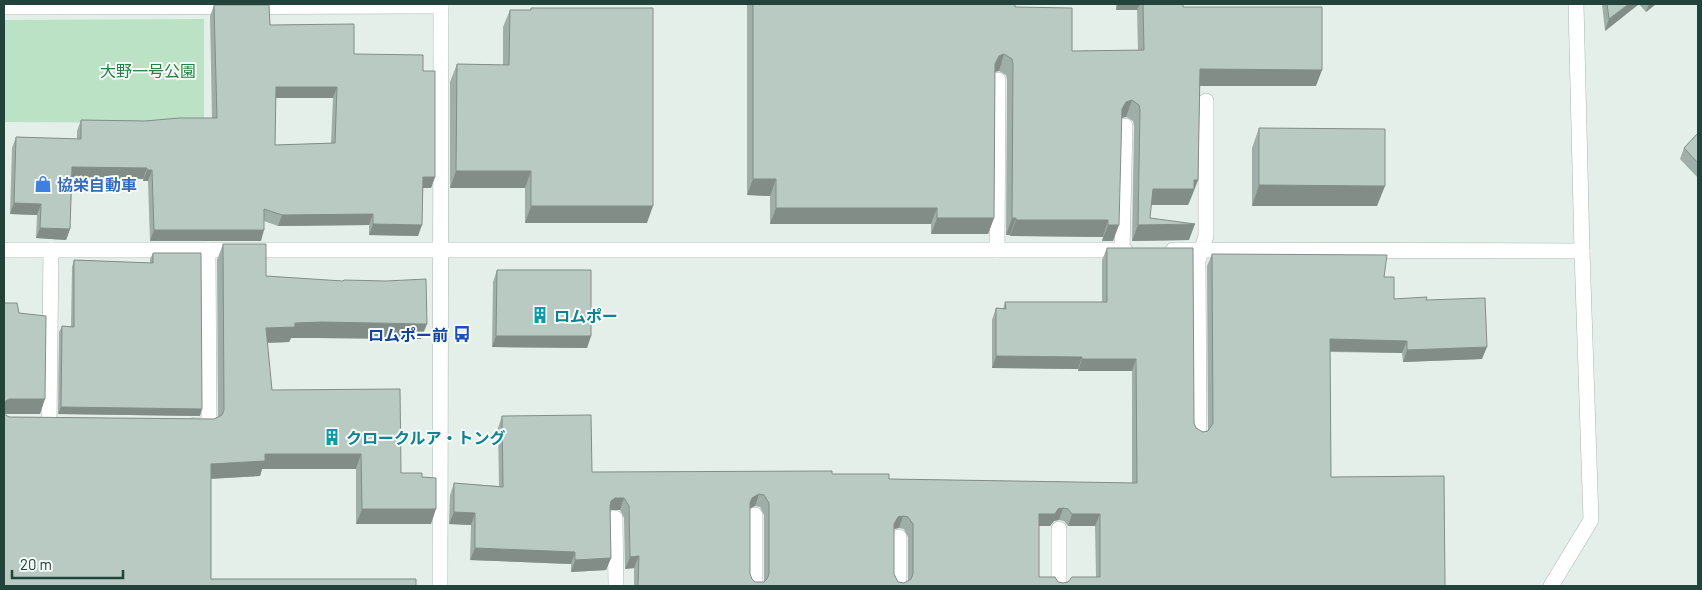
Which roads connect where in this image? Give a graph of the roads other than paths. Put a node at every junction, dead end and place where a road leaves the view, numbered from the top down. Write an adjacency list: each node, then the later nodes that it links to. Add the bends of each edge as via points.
1 (1576, 4): 16 (street)
2 (441, 5): 3 (street); 10 (street)
3 (4, 7)
4 (998, 80): 11 (street)
5 (1206, 101): 15 (street, via 1206,236)
6 (1125, 126): 12 (street)
7 (4, 250): 8 (street)
8 (51, 250): 9 (street); 17 (street, via 54,424)
9 (208, 250): 10 (street); 18 (street, via 209,425)
10 (439, 250): 11 (street); 24 (street)
11 (997, 250): 12 (street)
12 (1122, 250): 13 (street)
13 (1142, 250)
14 (1161, 250): 15 (street)
15 (1200, 250): 16 (street); 19 (street)
16 (1582, 251): 29 (street, via 1591,520)
17 (31, 424)
18 (179, 424)
19 (1199, 435)
20 (755, 515): 26 (street)
21 (615, 518): 25 (street)
22 (1059, 529): 28 (street)
23 (899, 537): 27 (street)
24 (440, 586)
25 (616, 586)
26 (755, 586)
27 (899, 586)
28 (1059, 586)
29 (1551, 586)

